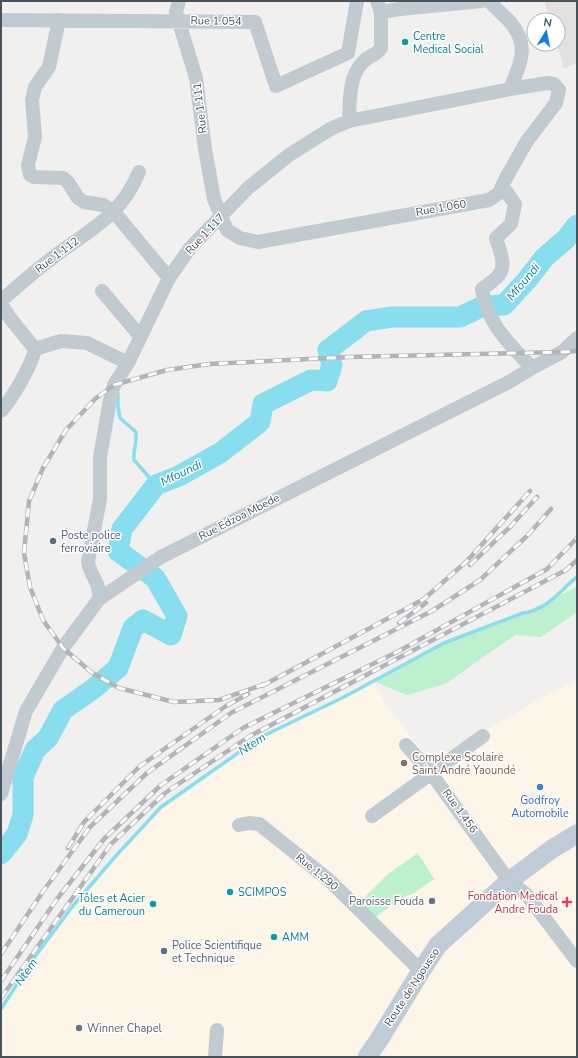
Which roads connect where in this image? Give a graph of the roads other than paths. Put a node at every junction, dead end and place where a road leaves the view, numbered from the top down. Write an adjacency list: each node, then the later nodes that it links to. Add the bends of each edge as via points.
1 (179, 1): 8 (street, Rue 1.111, via 176,12)
2 (357, 1): 8 (street, Rue 1.054, via 348,53 276,86 256,22)
3 (482, 1): 5 (street, via 408,8)
4 (489, 1): 9 (street, via 511,23 523,47 522,57)
5 (379, 7): 10 (street, via 381,48 378,53 364,60 357,70 352,82)
6 (1, 20): 7 (street, Rue 1.054)
7 (59, 20): 8 (street, Rue 1.054); 13 (street, via 49,66 35,87 32,100 35,137 28,165 30,175 63,178 78,198 84,202 104,205)
8 (180, 21): 14 (street, Rue 1.111, via 196,78 205,149 214,199)
9 (510, 89): 10 (street, Rue 1.117); 12 (street, Rue 1.060, via 547,83 554,84 559,90 556,103 527,141)
10 (349, 121): 14 (street, Rue 1.117, via 332,128 290,155 248,188)
11 (139, 172): 13 (street, Rue 1.112, via 127,196)
12 (502, 186): 14 (street, Rue 1.060, via 499,193 489,200 258,242 240,238 227,230); 23 (street, via 515,204 511,224 496,238 502,258 500,275 482,289 486,307 500,333)
13 (114, 212): 15 (street); 17 (street, Rue 1.112, via 50,259)
14 (221, 217): 15 (street, Rue 1.117, via 190,248)
15 (169, 278): 19 (street, Rue 1.117)
16 (102, 291): 19 (street)
17 (1, 300)
18 (1, 304): 21 (street)
19 (140, 336): 22 (street, Rue 1.117)
20 (577, 338): 23 (street, Rue Edzoa Mbede, via 562,352)
21 (35, 349): 22 (street, via 61,341 86,343); 24 (street, via 33,358 10,400)
22 (128, 363): 25 (street, Rue 1.117, via 114,385 100,458 100,499 88,562 100,590)
23 (532, 368): 25 (street, Rue Edzoa Mbede, via 433,421 161,557)
24 (1, 411)
25 (99, 599): 29 (street, Rue Edzoa Mbede, via 63,648 26,711)
26 (483, 736): 28 (street)
27 (406, 745): 28 (street, Rue 1.456)
28 (431, 772): 30 (street); 33 (street, Rue 1.456)
29 (1, 794)
30 (372, 816)
31 (239, 825): 35 (street, Rue 1.290, via 259,824 329,880)
32 (577, 834): 33 (main road, Route de Ngousso)
33 (509, 881): 34 (street, Rue 1.456, via 527,895); 35 (main road, Route de Ngousso, via 438,945)
34 (577, 961)
35 (421, 970): 38 (main road, Route de Ngousso)
36 (217, 1030): 37 (street)
37 (215, 1057)
38 (367, 1057)

